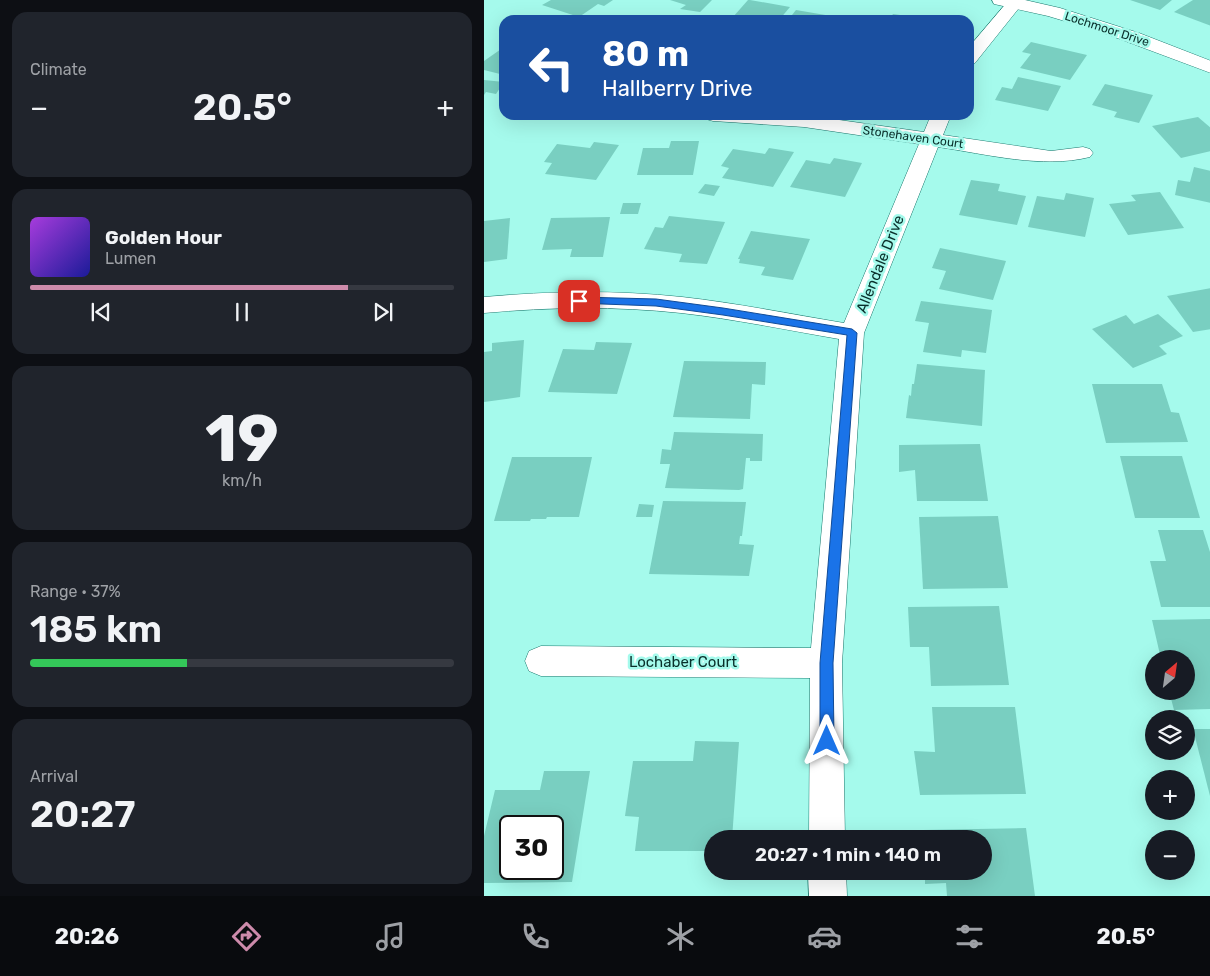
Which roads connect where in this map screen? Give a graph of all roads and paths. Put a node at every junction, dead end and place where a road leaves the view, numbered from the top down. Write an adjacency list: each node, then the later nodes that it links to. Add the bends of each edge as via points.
1 (1008, 1): 2 (street); 3 (street, Lochmoor Drive, via 1127,34)
2 (974, 51)
3 (1210, 68)
4 (789, 120): 5 (street, Stonehaven Court)
5 (936, 127): 6 (street, Stonehaven Court, via 1051,157); 8 (street, Allendale Drive)
6 (1083, 153)
7 (484, 305): 8 (street, via 579,301 656,303)
8 (852, 333): 10 (street, Allendale Drive)
9 (540, 661): 10 (street, Lochaber Court)
10 (826, 663): 11 (street, Allendale Drive)
11 (827, 830)
12 (828, 880): 13 (street)
13 (828, 896)

